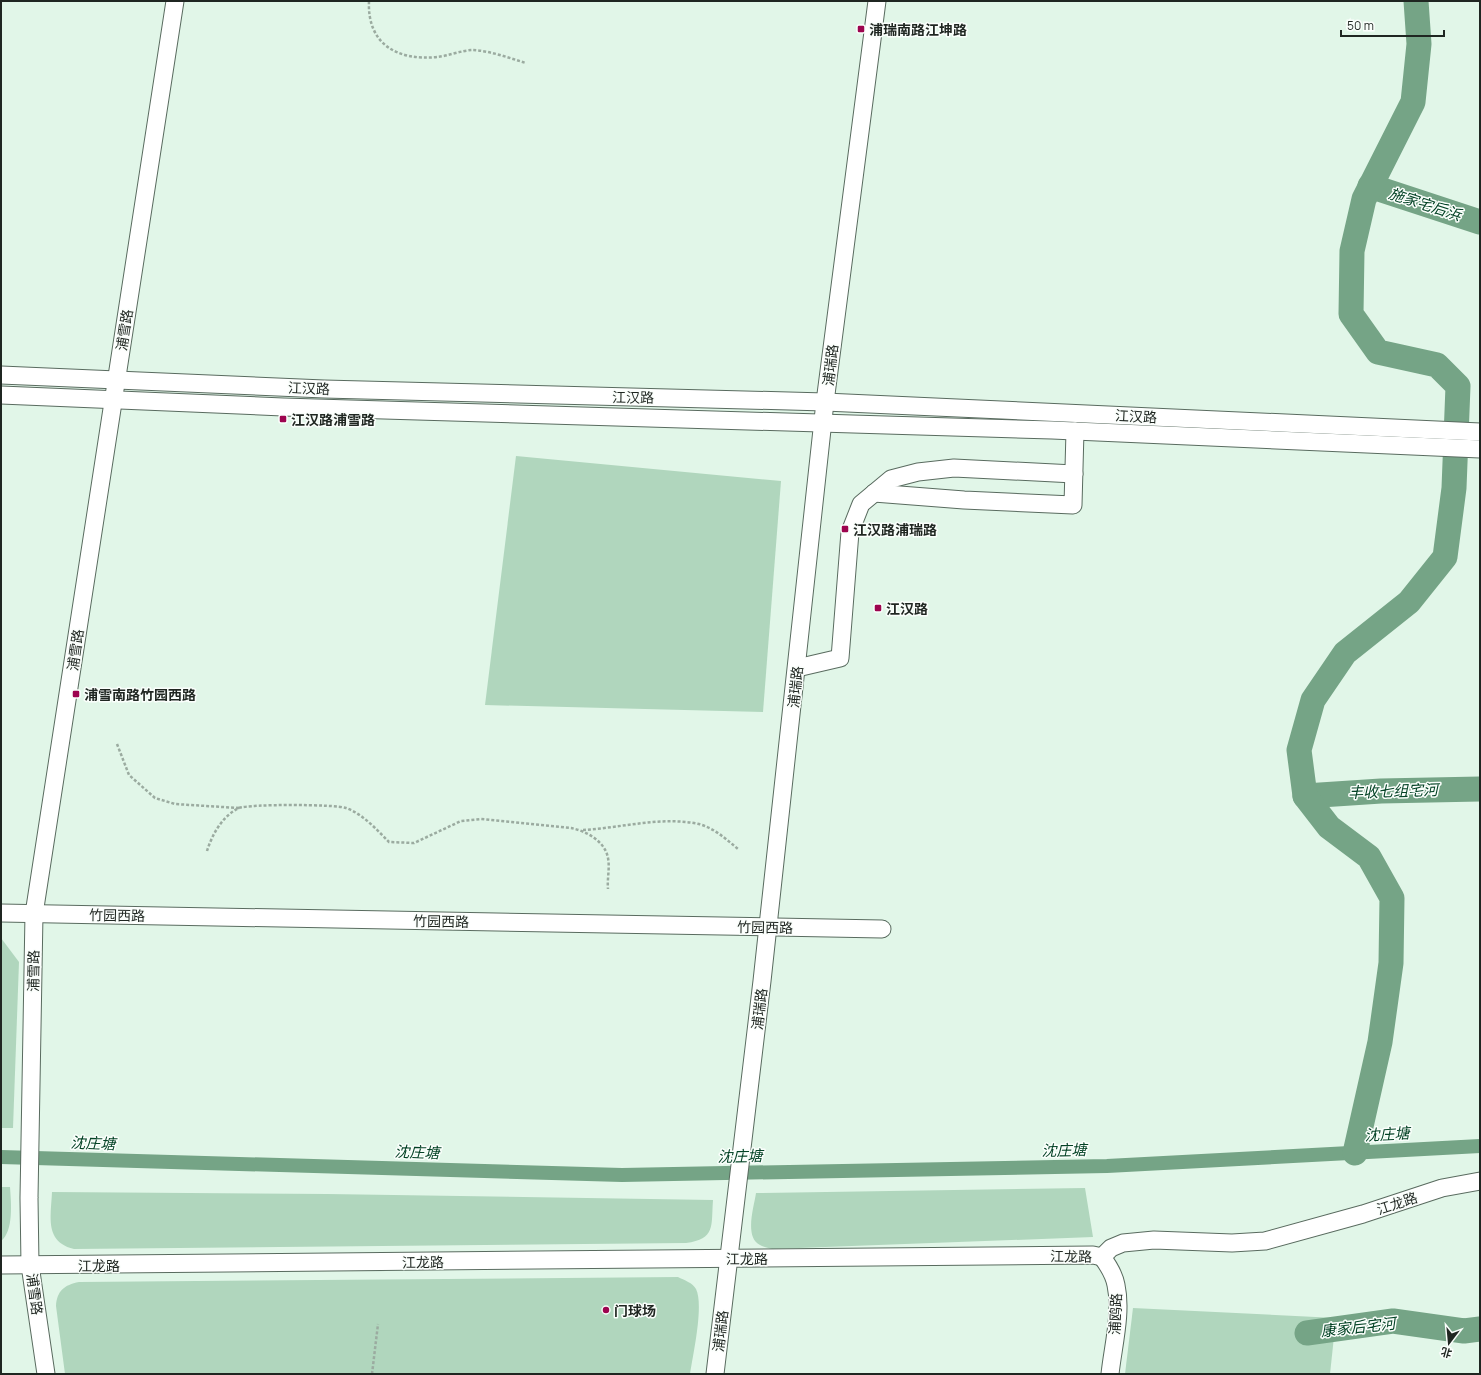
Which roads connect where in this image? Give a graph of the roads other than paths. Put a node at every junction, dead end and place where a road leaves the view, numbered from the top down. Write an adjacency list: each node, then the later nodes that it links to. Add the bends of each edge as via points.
1 (175, 1): 4 (street, 浦雪路)
2 (877, 1): 7 (street, 浦瑞路)
3 (1, 375): 4 (street, 江汉路)
4 (117, 380): 6 (street, 浦雪路); 7 (street, 江汉路, via 324,389)
5 (1, 395): 6 (street)
6 (113, 400): 8 (street); 16 (street, 浦雪路)
7 (825, 402): 8 (street, 浦瑞路); 10 (street, 江汉路)
8 (824, 424): 9 (street); 14 (street, 浦瑞路)
9 (1076, 431): 11 (street); 12 (street)
10 (1480, 432)
11 (1480, 449)
12 (1074, 474): 13 (street, via 954,468 918,472 891,479); 13 (street, via 1074,505)
13 (874, 493): 14 (street, via 861,504 850,532 840,658)
14 (797, 668): 17 (street, 浦瑞路)
15 (1, 913): 16 (street, 竹园西路)
16 (34, 914): 17 (street, 竹园西路); 23 (street, 浦雪路)
17 (768, 928): 18 (street, 竹园西路); 21 (street, 浦瑞路)
18 (882, 929)
19 (1480, 1181): 20 (street, 江龙路, via 1442,1188 1363,1214 1265,1241 1232,1243 1154,1240 1123,1243 1111,1248)
20 (1102, 1257): 21 (street, 江龙路, via 1093,1255); 26 (street, 浦鸥路, via 1116,1283 1118,1301)
21 (729, 1258): 23 (street, 江龙路); 25 (street, 浦瑞路)
22 (1, 1265): 23 (street, 江龙路)
23 (30, 1265): 24 (street, 浦雪路)
24 (46, 1374)
25 (715, 1374)
26 (1110, 1374)

